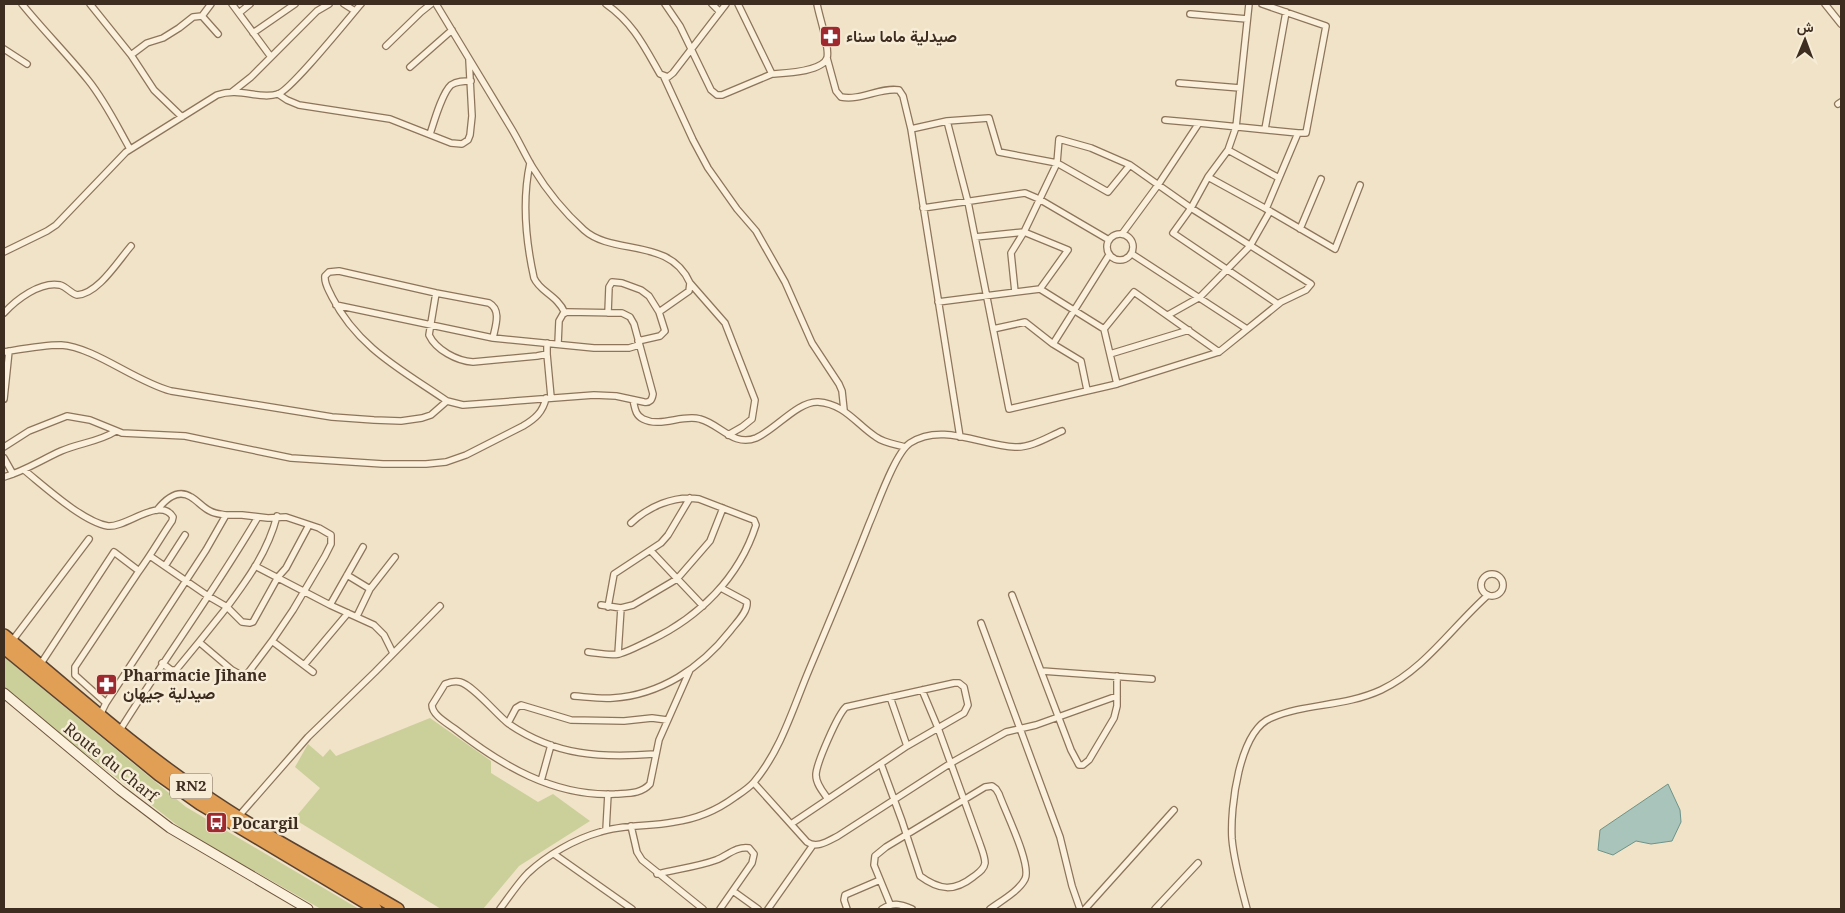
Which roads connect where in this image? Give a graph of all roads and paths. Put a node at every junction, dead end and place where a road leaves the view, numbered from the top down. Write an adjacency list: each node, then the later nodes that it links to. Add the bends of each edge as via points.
1 (22, 4): 57 (street, via 88,80 108,108)
2 (90, 4): 35 (street)
3 (232, 4): 24 (street)
4 (250, 4): 24 (street)
5 (294, 4): 30 (street)
6 (329, 4): 36 (street, via 317,11)
7 (344, 4): 21 (street)
8 (361, 4): 21 (street)
9 (432, 4): 32 (street)
10 (436, 4): 29 (street)
11 (606, 4): 42 (street, via 622,16 638,35)
12 (665, 4): 33 (street)
13 (712, 4): 22 (street)
14 (726, 4): 22 (street)
15 (738, 4): 41 (street)
16 (817, 4): 38 (street)
17 (1249, 4): 27 (street)
18 (1262, 4): 23 (street)
19 (1825, 4): 28 (street)
20 (207, 5): 26 (street)
21 (355, 10): 47 (street, via 295,80)
22 (720, 12): 33 (street)
23 (1286, 12): 54 (street); 55 (street, via 1326,26 1306,133)
24 (239, 13): 30 (street)
25 (1190, 14): 27 (street)
26 (202, 16): 31 (street); 35 (street, via 194,16 180,28 147,43)
27 (1248, 19): 45 (street)
28 (1841, 24)
29 (452, 30): 37 (street); 40 (street)
30 (253, 33): 36 (street)
31 (218, 34)
32 (386, 46)
33 (692, 48): 41 (street, via 711,90 717,95); 42 (street, via 671,76)
34 (4, 49): 39 (street)
35 (131, 55): 48 (street, via 154,90)
36 (271, 57): 46 (street)
37 (469, 58): 43 (street); 59 (street)
38 (827, 58): 41 (street, via 821,66); 53 (street, via 841,98 900,90)
39 (27, 64)
40 (410, 67)
41 (772, 74)
42 (664, 77): 118 (street, via 708,168 756,231 780,272 812,343 839,384)
43 (471, 81): 56 (street, via 457,82 449,87); 56 (street, via 472,124 468,140 457,145)
44 (1179, 83): 45 (street)
45 (1240, 88): 52 (street)
46 (232, 92): 47 (street); 48 (street, via 217,95)
47 (278, 94): 56 (street, via 299,104 390,119)
48 (182, 117): 57 (street)
49 (1165, 120): 51 (street)
50 (947, 121): 53 (street); 60 (street, via 989,118 999,152); 68 (street)
51 (1199, 123): 52 (street); 65 (street)
52 (1236, 126): 54 (street); 58 (street)
53 (911, 129): 69 (street)
54 (1265, 129): 55 (street)
55 (1298, 132): 63 (street)
56 (430, 134)
57 (130, 149): 79 (street, via 56,225)
58 (1228, 150): 62 (street); 63 (street)
59 (530, 163): 83 (street, via 548,192 586,231 609,242 654,252 680,268); 95 (street, via 526,198 534,278)
60 (1057, 163): 61 (street, via 1108,192); 61 (street, via 1059,139 1091,148); 67 (street)
61 (1130, 165): 65 (street)
62 (1208, 177): 70 (street); 71 (street)
63 (1279, 178): 71 (street)
64 (1321, 179): 72 (street)
65 (1158, 185): 70 (street); 74 (street)
66 (1360, 185): 72 (street, via 1335,249)
67 (1039, 199): 68 (street, via 1025,193); 73 (street); 76 (street)
68 (968, 202): 69 (street); 75 (street)
69 (923, 208): 89 (street)
70 (1191, 208): 78 (street); 82 (street, via 1173,233)
71 (1268, 210): 72 (street); 78 (street)
72 (1300, 229)
73 (1024, 232): 75 (street); 84 (street, via 1068,250); 85 (street, via 1011,252)
74 (1122, 234): 76 (street); 80 (street, via 1132,242)
75 (974, 236): 87 (street)
76 (1108, 240): 81 (street)
77 (131, 246): 94 (street, via 89,291 77,295 60,286 47,286 23,297)
78 (1250, 246): 82 (street); 90 (street, via 1311,284 1306,290)
79 (4, 252)
80 (1132, 254): 81 (street, via 1121,260); 88 (street)
81 (1109, 255): 92 (street)
82 (1228, 269): 88 (street); 90 (street)
83 (690, 283): 93 (street, via 688,291); 121 (street, via 725,324 755,400 750,421)
84 (1040, 289): 85 (street); 92 (street)
85 (1015, 292): 87 (street)
86 (436, 294): 91 (street, via 333,271 327,273 325,279); 98 (street); 103 (street, via 494,306 497,318)
87 (986, 296): 89 (street); 99 (street)
88 (1200, 297): 97 (street); 100 (street)
89 (938, 302): 122 (street)
90 (1278, 304): 100 (street)
91 (336, 305): 98 (street); 117 (street, via 351,328 377,353)
92 (1075, 311): 101 (street); 107 (street)
93 (659, 312): 96 (street, via 641,290 615,281 609,287); 105 (street, via 664,333)
94 (4, 313)
95 (565, 313): 96 (street); 106 (street, via 559,321)
96 (608, 313): 105 (street, via 622,313 630,317)
97 (1168, 315): 101 (street, via 1134,292); 102 (street)
98 (429, 326): 103 (street); 110 (street, via 429,335 436,345 465,361)
99 (993, 328): 107 (street, via 1025,322); 113 (street, via 1009,409)
100 (1247, 328): 109 (street)
101 (1104, 329): 111 (street)
102 (1189, 330): 109 (street); 111 (street)
103 (492, 338): 104 (street)
104 (547, 343): 106 (street); 110 (street)
105 (638, 343): 106 (street, via 629,348); 116 (street, via 652,397 648,402)
106 (558, 344)
107 (1053, 344): 113 (street, via 1081,361)
108 (6, 351): 115 (street); 117 (street, via 45,346 70,347 162,389 332,417 401,421 431,415)
109 (1219, 352): 112 (street)
110 (547, 354): 114 (street)
111 (1110, 354): 112 (street)
112 (1117, 384): 113 (street)
113 (1087, 390)
114 (548, 398): 116 (street, via 594,395); 117 (street, via 463,405); 119 (street, via 542,410 523,426 466,455 426,464 309,460 192,437)
115 (4, 400)
116 (633, 400): 121 (street, via 636,412 645,420 696,418 713,424)
117 (447, 401)
118 (844, 410): 121 (street, via 813,403 754,438 739,439); 124 (street, via 876,438)
119 (116, 431): 123 (street, via 90,420 67,416 29,431); 126 (street, via 106,438 62,450)
120 (1062, 431): 122 (street, via 1017,447)
121 (728, 435)
122 (960, 437): 124 (street, via 920,438)
123 (4, 447)
124 (905, 447): 199 (street, via 889,476 776,747)
125 (4, 458): 127 (street)
126 (24, 470): 127 (street); 131 (street, via 99,524 115,526)
127 (13, 474): 128 (street)
128 (4, 477)
129 (690, 498): 130 (street); 135 (street, via 650,508); 140 (street, via 668,535)
130 (723, 508): 148 (street, via 710,541); 150 (street, via 754,520 756,525 746,551)
131 (157, 510): 132 (street, via 166,498 185,494 209,511); 141 (street, via 171,514 172,521)
132 (226, 515): 134 (street); 149 (street)
133 (277, 516): 134 (street); 136 (street); 144 (street, via 268,544)
134 (258, 517): 154 (street)
135 (631, 523)
136 (309, 525): 147 (street); 152 (street, via 327,532 332,542)
137 (185, 535): 143 (street)
138 (90, 539): 166 (street)
139 (363, 547): 146 (street)
140 (651, 551): 148 (street); 161 (street, via 614,574)
141 (150, 556): 143 (street); 145 (street)
142 (395, 557): 151 (street)
143 (165, 566): 149 (street)
144 (255, 566): 147 (street); 160 (street)
145 (139, 571): 174 (street, via 114,552); 185 (street, via 74,670 75,675)
146 (347, 575): 151 (street); 156 (street)
147 (278, 577): 152 (street); 160 (street, via 250,623 242,622)
148 (677, 579): 159 (street); 162 (street, via 633,605)
149 (186, 581): 154 (street); 185 (street)
150 (721, 588): 159 (street); 175 (street, via 744,598 746,608 728,634)
151 (370, 589): 164 (street)
152 (303, 590): 156 (street); 167 (street)
153 (1012, 595): 176 (street)
154 (208, 596): 160 (street); 172 (street)
155 (1488, 596): 155 (street, via 1498,595 1503,589 1502,579 1497,574 1490,574 1482,580 1482,591); 233 (street, via 1429,656 1396,681 1351,701 1269,718 1254,731 1245,749 1232,813 1233,849)
156 (330, 605): 163 (street)
157 (601, 605): 161 (street)
158 (440, 606): 170 (street)
159 (703, 606): 171 (street, via 664,634)
160 (227, 607): 168 (street)
161 (608, 607): 162 (street)
162 (621, 608): 171 (street)
163 (348, 613): 164 (street); 173 (street)
164 (356, 616): 170 (street, via 379,630)
165 (981, 623): 192 (street)
166 (6, 641): 174 (highway, RN2); 218 (highway, RN2, via 159,775 200,804)
167 (272, 641): 168 (street, via 248,673 242,675); 173 (street)
168 (199, 642): 172 (street, via 176,670)
169 (588, 652): 171 (street)
170 (393, 653): 205 (street, via 308,737)
171 (618, 654)
172 (162, 663): 191 (street)
173 (305, 664): 177 (street)
174 (40, 665): 186 (highway, RN2)
175 (690, 670): 182 (street, via 669,683 624,697); 188 (street)
176 (1042, 671): 178 (street); 187 (street)
177 (313, 672)
178 (1117, 676): 179 (street); 183 (street)
179 (1152, 678)
180 (922, 690): 184 (street); 190 (street); 190 (street, via 954,683 964,687 967,710)
181 (4, 693): 217 (street, Route du Charf, via 170,828)
182 (574, 696)
183 (1117, 696): 187 (street); 187 (street, via 1114,718 1083,765 1075,760)
184 (890, 697): 194 (street); 201 (street, via 842,710 816,775)
185 (106, 703): 186 (street)
186 (100, 715): 191 (highway, RN2)
187 (1059, 715): 192 (street)
188 (667, 720): 189 (street, via 571,720 521,705); 195 (street)
189 (508, 723): 193 (street); 198 (street, via 460,682 445,684 432,705 437,715 486,752)
190 (938, 728): 194 (street); 196 (street)
191 (120, 730): 205 (highway, RN2, via 163,766)
192 (1020, 730): 196 (street, via 1006,732); 230 (street, via 1060,837)
193 (551, 745): 195 (street, via 592,755); 198 (street)
194 (907, 746): 197 (street)
195 (656, 754): 200 (street, via 652,778 646,788 640,792)
196 (952, 763): 202 (street); 203 (street)
197 (881, 764): 201 (street); 202 (street)
198 (540, 781): 200 (street, via 574,791)
199 (754, 783): 206 (street); 207 (street, via 725,804 700,816 673,823)
200 (608, 794): 208 (street)
201 (828, 799): 206 (street)
202 (894, 799): 209 (street); 210 (street, via 838,836)
203 (964, 799): 209 (street); 209 (street, via 985,862 982,870 967,881 948,888 920,876); 229 (street, via 985,787 996,789 1027,865 1022,883)
204 (1174, 810): 231 (street)
205 (238, 817): 219 (highway, RN2)
206 (791, 824): 210 (street)
207 (631, 826): 208 (street); 213 (street, via 637,852)
208 (606, 830): 211 (street)
209 (907, 835): 214 (street, via 875,856)
210 (813, 845): 225 (street)
211 (554, 854): 220 (street, via 527,875); 221 (street)
212 (1198, 863): 232 (street)
213 (657, 874): 215 (street, via 716,860 739,848 749,848 754,858); 222 (street)
214 (880, 880): 216 (street); 226 (street, via 845,895)
215 (733, 891): 223 (street); 224 (street)
216 (890, 904): 227 (street); 228 (street)
217 (308, 909)
218 (376, 909)
219 (398, 909)
220 (500, 909)
221 (632, 909)
222 (702, 909)
223 (720, 909)
224 (758, 909)
225 (768, 909)
226 (847, 909)
227 (882, 909)
228 (912, 909)
229 (990, 909)
230 (1080, 909)
231 (1085, 909)
232 (1155, 909)
233 (1247, 909)

